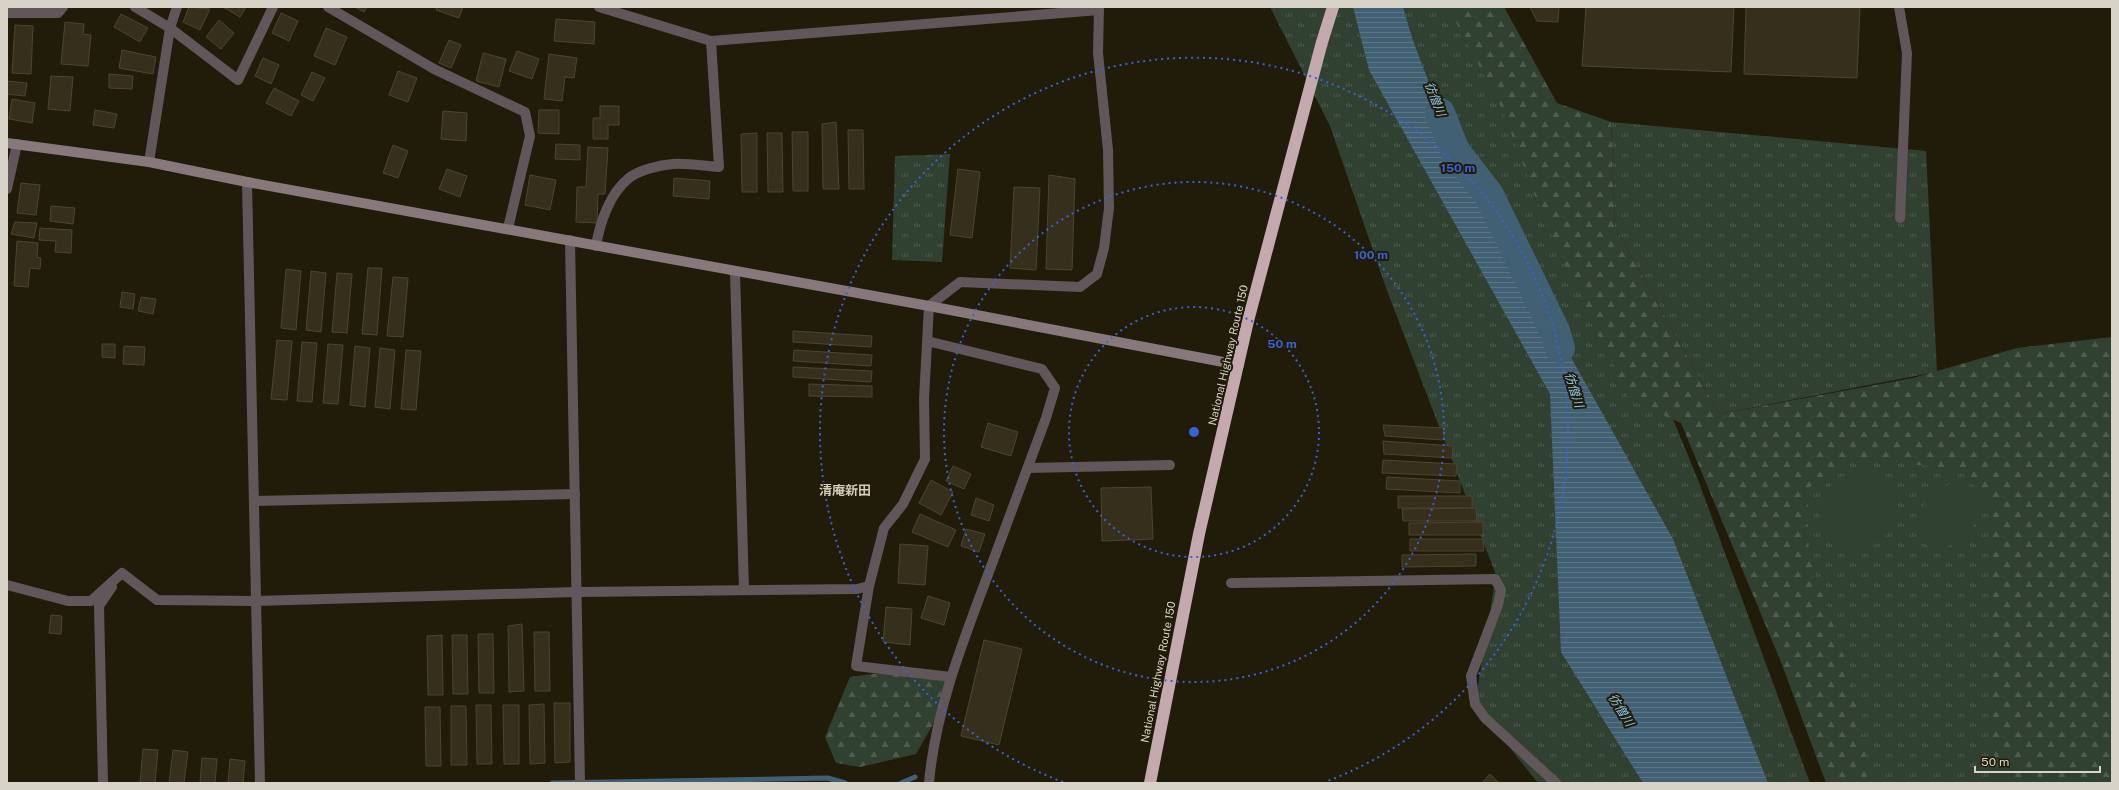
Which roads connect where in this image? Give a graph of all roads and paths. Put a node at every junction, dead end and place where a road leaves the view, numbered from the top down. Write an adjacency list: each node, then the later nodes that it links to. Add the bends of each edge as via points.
1 (63, 7): 10 (street, via 58,13)
2 (135, 7): 11 (street)
3 (177, 7): 11 (street)
4 (273, 7): 11 (street, via 238,80)
5 (328, 7): 18 (street, via 434,69 525,112 530,136)
6 (599, 7): 12 (street)
7 (1333, 7): 24 (highway, National Highway Route 150)
8 (1899, 7): 17 (street, via 1907,53)
9 (1099, 8): 12 (street); 22 (street, via 1098,53 1108,150 1109,208 1104,248 1097,274 1080,287 960,282)
10 (7, 12)
11 (170, 28): 14 (street)
12 (712, 41): 20 (street, via 719,167 673,164 648,169 629,177 614,194 599,229)
13 (12, 144): 14 (street); 16 (street)
14 (149, 162): 15 (street)
15 (247, 182): 18 (street); 28 (street)
16 (7, 189)
17 (1900, 218)
18 (508, 228): 19 (street)
19 (570, 240): 20 (street); 27 (street)
20 (596, 246): 21 (street)
21 (735, 272): 22 (street); 33 (street)
22 (929, 306): 23 (street); 24 (street)
23 (927, 341): 26 (street, via 1042,370 1055,388); 32 (street, via 924,399 925,459 903,504 884,528)
24 (1238, 365): 41 (highway, National Highway Route 150, via 1199,534)
25 (1170, 465): 26 (street)
26 (1028, 468): 36 (street)
27 (575, 494): 28 (street); 34 (street)
28 (254, 501): 35 (street)
29 (122, 573): 31 (street, via 91,601 68,601); 35 (street, via 157,600); 37 (street, via 99,606)
30 (1231, 583): 42 (street, via 1495,579 1501,590 1498,605 1471,676 1475,704 1485,718)
31 (7, 585)
32 (870, 586): 33 (street, via 857,589); 36 (street, via 856,666)
33 (744, 590): 34 (street)
34 (576, 592): 35 (street); 39 (street)
35 (254, 601): 38 (street)
36 (951, 677): 40 (street, via 941,710)
37 (103, 783)
38 (260, 783)
39 (580, 783)
40 (929, 783)
41 (1150, 783)
42 (1556, 783)

